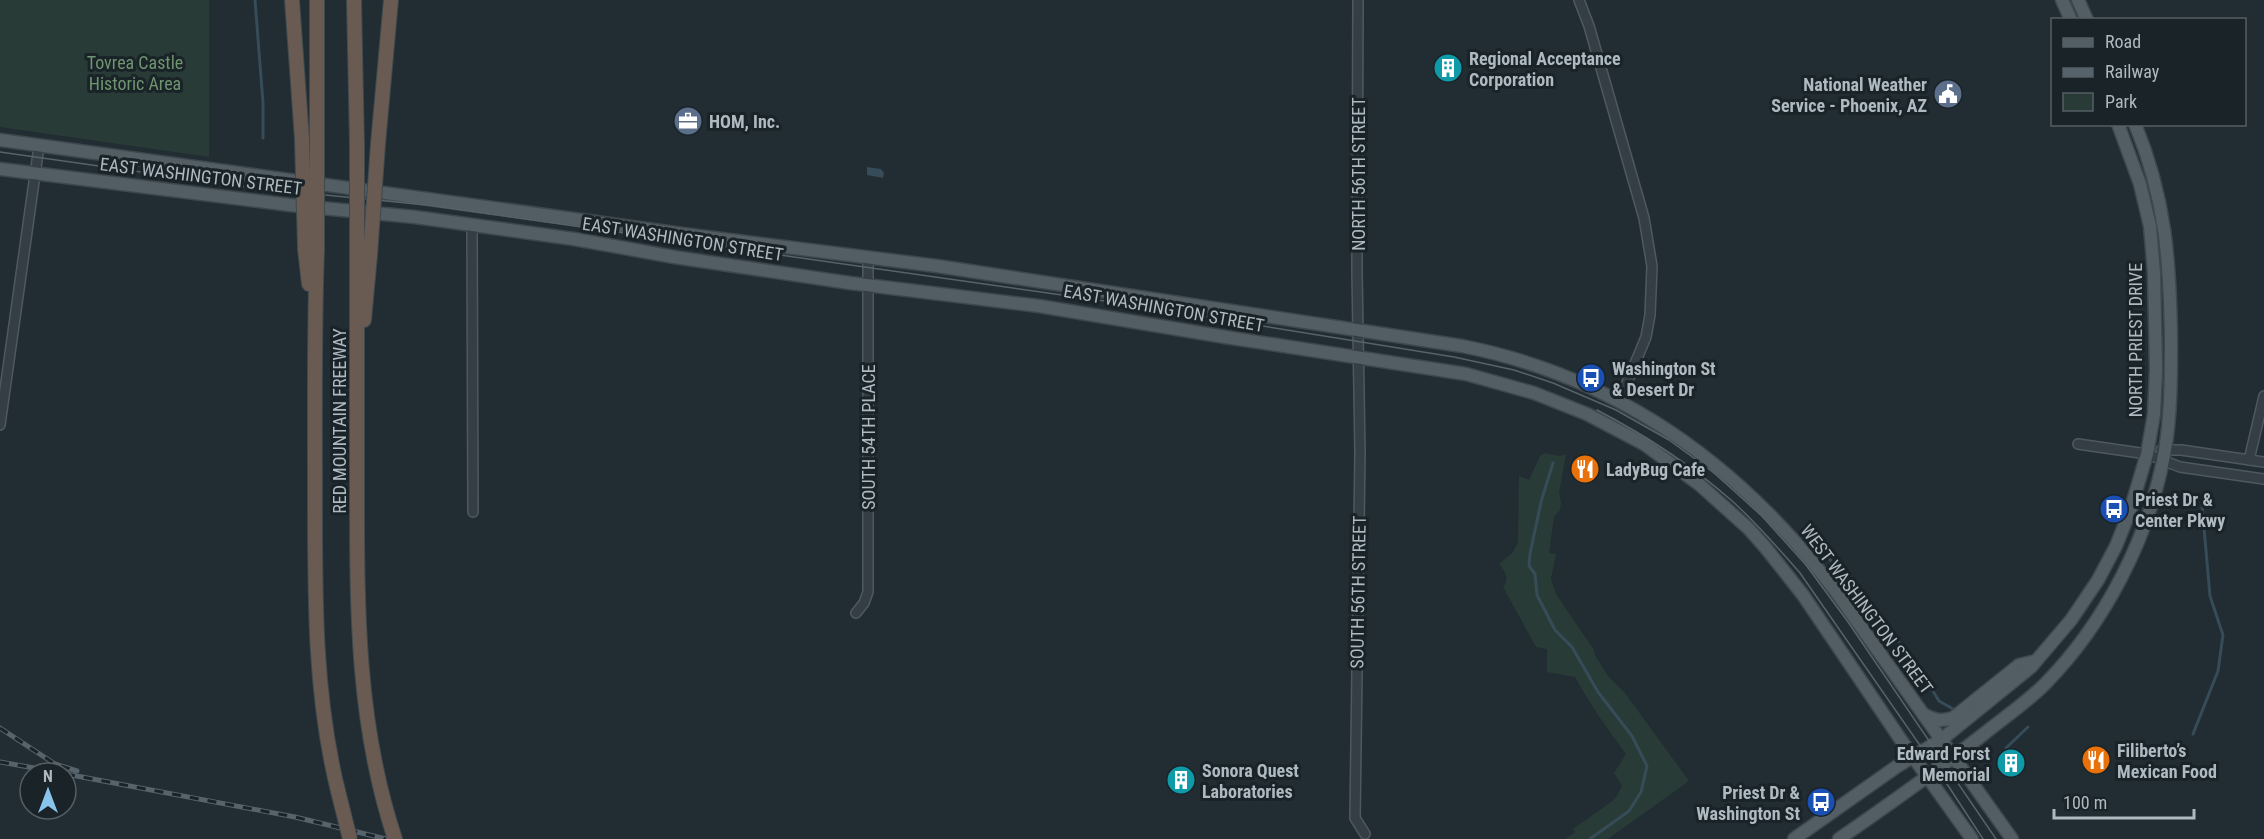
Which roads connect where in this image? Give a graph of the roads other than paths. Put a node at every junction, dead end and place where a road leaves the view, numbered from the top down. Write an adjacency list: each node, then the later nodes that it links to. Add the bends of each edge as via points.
1 (292, 0): 18 (highway, bridge)
2 (317, 0): 18 (highway, RED MOUNTAIN FREEWAY, bridge, via 317,139)
3 (354, 0): 19 (highway, RED MOUNTAIN FREEWAY, bridge)
4 (391, 0): 19 (highway, bridge)
5 (1359, 0): 22 (street, NORTH 56TH STREET)
6 (1579, 0): 25 (street, via 1650,248 1652,274 1646,337)
7 (2062, 0): 9 (main road)
8 (2078, 0): 10 (main road)
9 (2070, 18)
10 (2086, 18)
11 (2119, 126): 28 (main road, NORTH PRIEST DRIVE, via 2140,184 2154,260 2155,395)
12 (2136, 126): 29 (main road, NORTH PRIEST DRIVE, via 2154,179 2168,244 2171,361)
13 (0, 140): 14 (main road, EAST WASHINGTON STREET)
14 (39, 146): 16 (street); 20 (main road, EAST WASHINGTON STREET)
15 (0, 169): 16 (main road, EAST WASHINGTON STREET)
16 (36, 174): 17 (main road, EAST WASHINGTON STREET); 26 (street)
17 (472, 225): 21 (main road, EAST WASHINGTON STREET); 33 (street)
18 (311, 250): 42 (highway, RED MOUNTAIN FREEWAY, bridge, via 316,640 322,708)
19 (364, 255): 43 (highway, RED MOUNTAIN FREEWAY, via 357,370 359,650 369,734)
20 (868, 257): 21 (street, SOUTH 54TH PLACE); 22 (main road, EAST WASHINGTON STREET)
21 (868, 285): 23 (main road, EAST WASHINGTON STREET); 34 (street, SOUTH 54TH PLACE, via 868,592)
22 (1359, 329): 23 (street, NORTH 56TH STREET); 25 (main road, WEST WASHINGTON STREET, via 1496,353 1558,373)
23 (1359, 353): 38 (main road, via 1527,390 1608,424 1680,469 1730,510 1788,574); 41 (street, SOUTH 56TH STREET, via 1355,818)
24 (2264, 396): 30 (street)
25 (1619, 402): 36 (main road, WEST WASHINGTON STREET, via 1696,450 1772,515 1820,571)
26 (0, 425)
27 (2078, 444): 28 (street)
28 (2147, 454): 29 (street); 35 (main road, NORTH PRIEST DRIVE, via 2130,511 2108,563 2071,620)
29 (2164, 455): 30 (street, via 2181,450); 32 (street, via 2180,467); 39 (main road, NORTH PRIEST DRIVE, via 2138,542 2090,628 2045,684)
30 (2249, 460): 31 (street)
31 (2264, 462)
32 (2264, 479)
33 (473, 513)
34 (856, 613)
35 (2036, 661): 36 (main road, via 2019,664 1953,718 1936,721); 37 (main road, NORTH PRIEST DRIVE)
36 (1921, 713): 37 (main road, WEST WASHINGTON STREET)
37 (1941, 740): 38 (main road, NORTH PRIEST DRIVE); 39 (main road, WEST WASHINGTON STREET)
38 (1913, 756): 40 (main road); 44 (main road, NORTH PRIEST DRIVE)
39 (1954, 757): 40 (main road, NORTH PRIEST DRIVE); 47 (main road, WEST WASHINGTON STREET)
40 (1928, 777): 45 (main road, NORTH PRIEST DRIVE); 46 (main road)
41 (1365, 834)
42 (350, 839)
43 (395, 839)
44 (1794, 839)
45 (1839, 839)
46 (1972, 839)
47 (2012, 839)

